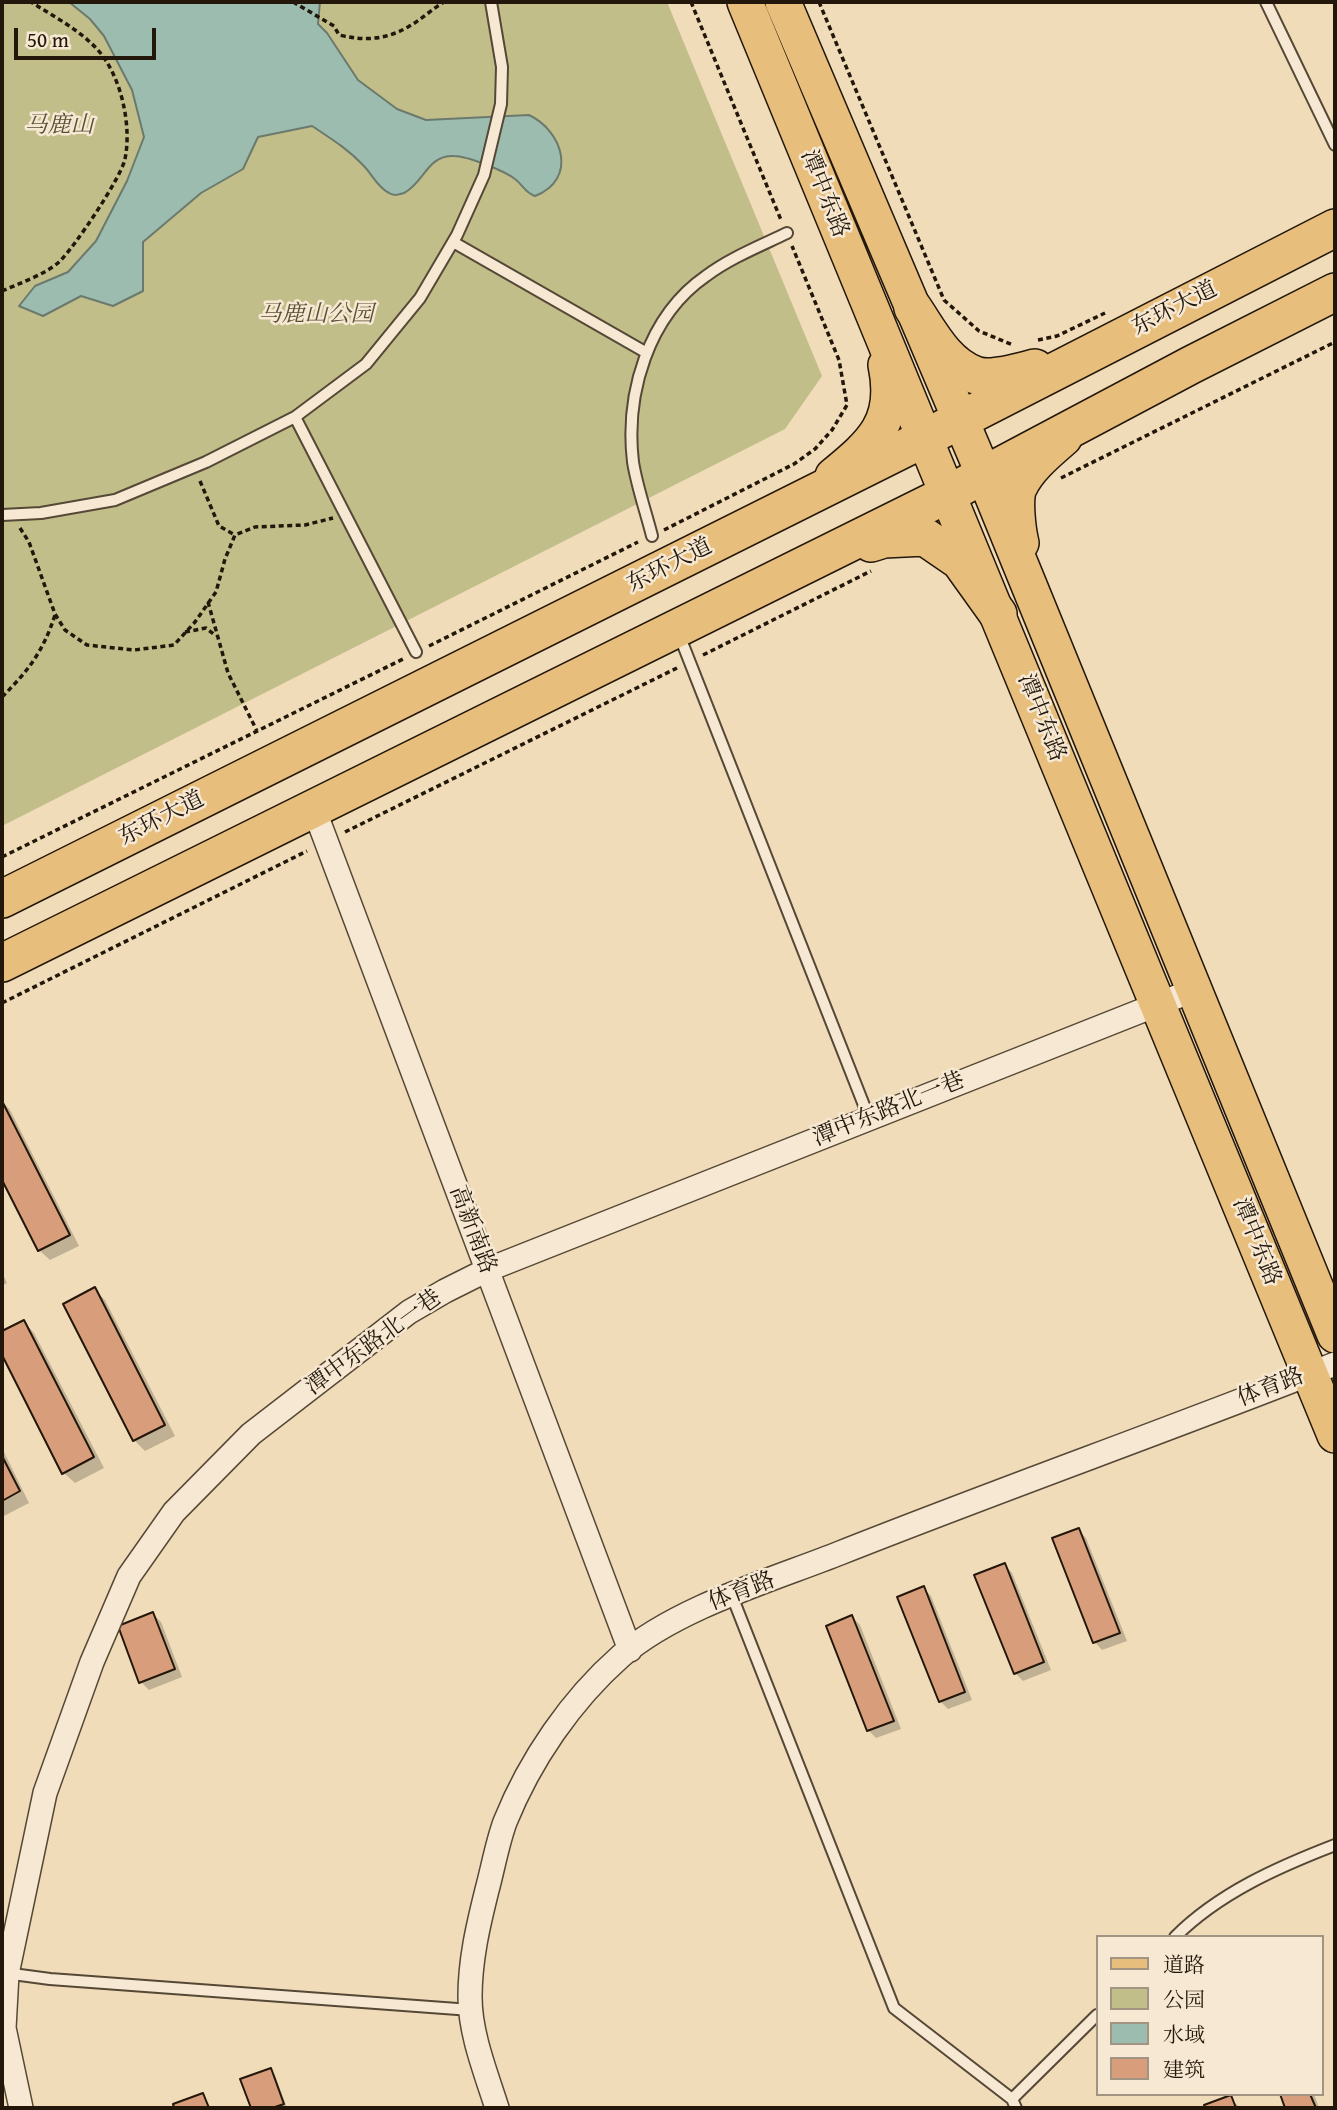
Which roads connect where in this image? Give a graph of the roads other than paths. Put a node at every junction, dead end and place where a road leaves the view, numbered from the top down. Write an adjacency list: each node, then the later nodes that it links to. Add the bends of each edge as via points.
1 (491, 2): 8 (lane, via 502,67 501,104 484,175)
2 (745, 2): 11 (main road, 潭中东路)
3 (783, 2): 10 (main road, 潭中东路)
4 (1266, 2): 5 (lane)
5 (1335, 145)
6 (1335, 228): 13 (highway, 东环大道)
7 (787, 233): 12 (lane, via 705,276 678,300)
8 (453, 242): 12 (lane); 14 (lane, via 421,298 366,364)
9 (1335, 292): 16 (highway)
10 (913, 308): 13 (highway, via 947,358 977,376 1007,376); 15 (main road, 潭中东路)
11 (877, 321): 17 (main road, 潭中东路); 20 (main road, via 890,382 887,416 868,446)
12 (647, 353): 22 (lane, via 632,415 634,463)
13 (1086, 354): 15 (highway, 东环大道)
14 (295, 417): 21 (lane, via 115,500); 27 (lane)
15 (959, 418): 17 (highway, 东环大道); 18 (main road, 潭中东路)
16 (1080, 424): 18 (highway); 24 (main road, via 1040,459 1018,489 1018,533)
17 (925, 438): 19 (main road, 潭中东路); 20 (highway, 东环大道)
18 (984, 475): 19 (highway); 24 (main road, 潭中东路)
19 (948, 494): 23 (highway); 25 (main road, 潭中东路)
20 (808, 496): 29 (highway, 东环大道)
21 (6, 515)
22 (652, 536)
23 (823, 556): 25 (highway, via 884,539 925,537 960,561); 26 (highway)
24 (1032, 594): 31 (main road, 潭中东路)
25 (998, 614): 32 (main road, 潭中东路)
26 (683, 645): 28 (highway); 33 (lane)
27 (415, 653)
28 (320, 825): 30 (highway); 34 (street, 高新南路)
29 (2, 899)
30 (2, 963)
31 (1194, 990): 32 (street, 潭中东路北一巷); 35 (main road, 潭中东路)
32 (1158, 1004): 33 (street, 潭中东路北一巷); 36 (main road, 潭中东路)
33 (869, 1118): 34 (street, 潭中东路北一巷)
34 (487, 1270): 39 (street, 高新南路); 42 (street, 潭中东路北一巷, via 409,1312 251,1434 174,1512 130,1576 92,1662 45,1793)
35 (1335, 1335)
36 (1323, 1369): 37 (main road, 潭中东路); 38 (street, 体育路)
37 (1335, 1435)
38 (732, 1596): 39 (street, 体育路, via 657,1630); 45 (lane, via 894,2008)
39 (630, 1650): 43 (street, 体育路, via 589,1689 523,1781 504,1826 473,1944)
40 (1335, 1845): 41 (lane, via 1279,1867 1197,1915)
41 (1177, 1935)
42 (4, 1973): 43 (lane); 46 (street, 潭中东路北一巷, via 4,2028)
43 (471, 2010): 47 (street, 体育路)
44 (1096, 2016): 45 (lane)
45 (1014, 2104)
46 (22, 2108)
47 (496, 2108)

